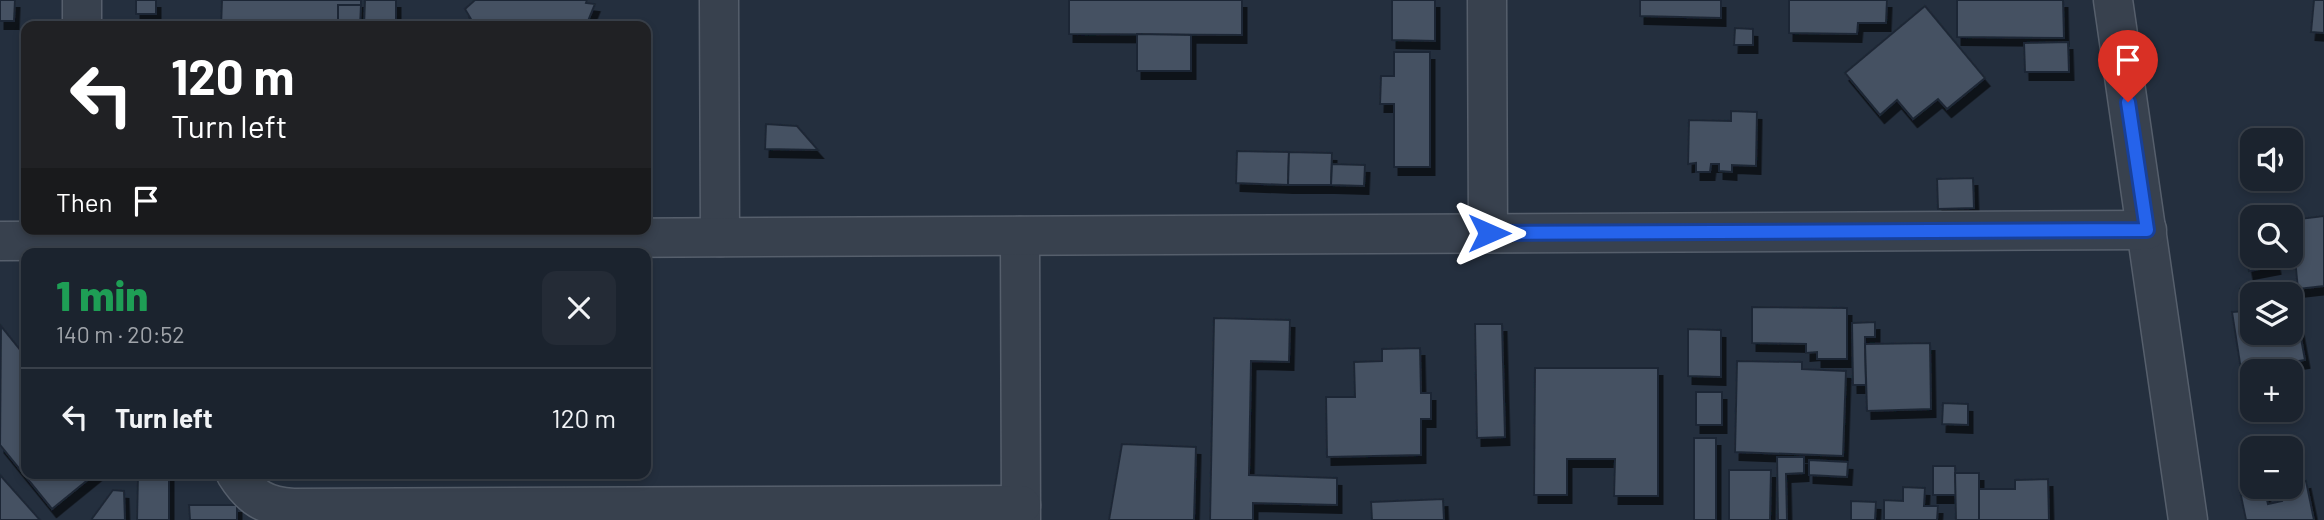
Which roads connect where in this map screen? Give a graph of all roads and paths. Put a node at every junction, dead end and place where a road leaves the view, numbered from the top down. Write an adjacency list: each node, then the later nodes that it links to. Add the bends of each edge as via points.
1 (82, 0): 5 (street)
2 (719, 0): 10 (street)
3 (1487, 0): 7 (street)
4 (2113, 0): 6 (street)
5 (82, 21)
6 (2147, 230): 7 (street); 15 (street)
7 (1489, 233): 9 (street)
8 (83, 235): 11 (street); 12 (street)
9 (1020, 236): 10 (street); 14 (street)
10 (720, 237): 12 (street)
11 (0, 241)
12 (223, 247)
13 (240, 479): 14 (street, via 252,495 274,507 293,508)
14 (1021, 513)
15 (2188, 520)

